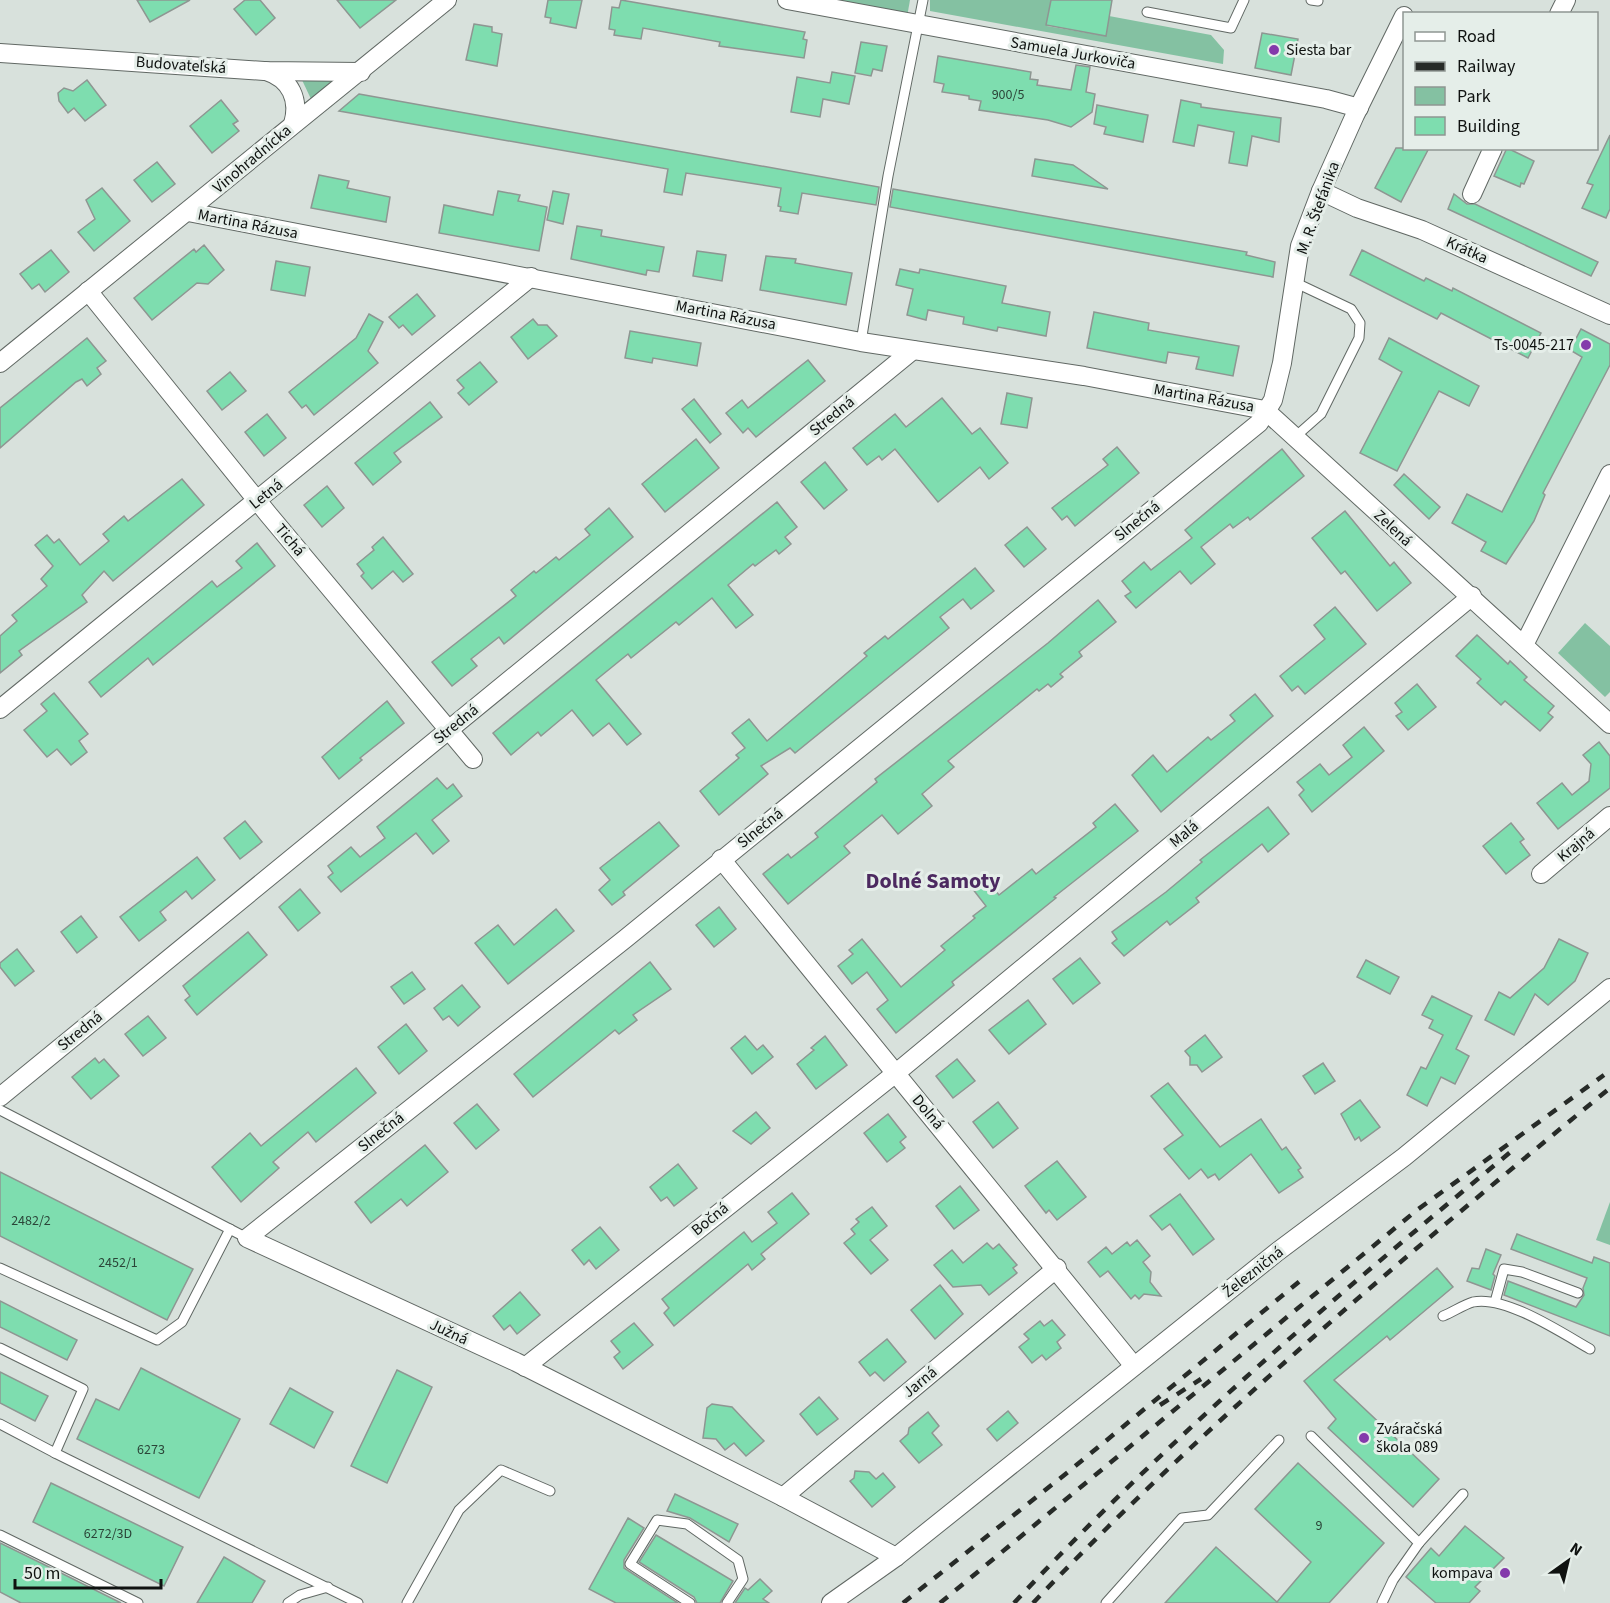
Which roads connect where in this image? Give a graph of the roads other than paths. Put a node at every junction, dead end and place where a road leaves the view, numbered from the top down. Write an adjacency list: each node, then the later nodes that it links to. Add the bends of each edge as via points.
1 (447, 0): 10 (street, Vinohradnícka)
2 (787, 0): 7 (street, Samuela Jurkoviča)
3 (923, 0): 7 (lane)
4 (1244, 0): 5 (lane, via 1231,28)
5 (1147, 12)
6 (1403, 19): 11 (street, M. R. Štefánika)
7 (918, 25): 11 (street, Samuela Jurkoviča); 21 (lane)
8 (0, 52): 9 (street, Budovateľská)
9 (264, 70): 10 (street, Budovateľská); 12 (street, via 285,81 292,90 296,113)
10 (361, 72): 12 (street, Vinohradnícka)
11 (1359, 108): 14 (street, M. R. Štefánika)
12 (293, 124): 16 (street, Vinohradnícka)
13 (1492, 150): 15 (street)
14 (1321, 190): 18 (street, M. R. Štefánika, via 1300,246); 20 (street, Krátka, via 1357,208 1422,230)
15 (1472, 194)
16 (188, 212): 17 (street, Martina Rázusa); 19 (street, Vinohradnícka)
17 (531, 277): 21 (street, Martina Rázusa); 27 (street, Letná)
18 (1294, 282): 24 (street, M. R. Štefánika, via 1282,363 1273,400); 25 (lane, via 1351,309 1360,323 1359,338 1321,414)
19 (88, 291): 23 (street, Vinohradnícka); 27 (street, Tichá)
20 (1610, 315)
21 (861, 342): 22 (street, Martina Rázusa)
22 (913, 350): 24 (street, Martina Rázusa, via 1084,376); 32 (street, Stredná)
23 (0, 363)
24 (1265, 410): 25 (street, Zelená); 35 (street, Slnečná, via 1259,423)
25 (1295, 437): 28 (street, Zelená)
26 (1610, 474): 29 (street)
27 (258, 500): 30 (street, Letná); 32 (street, Tichá)
28 (1472, 596): 29 (street, Zelená); 38 (street, Malá)
29 (1524, 645): 31 (street, Zelená)
30 (0, 709)
31 (1610, 724)
32 (449, 730): 33 (street, Tichá); 39 (street, Stredná)
33 (473, 759)
34 (1610, 816): 36 (street, Krajná)
35 (721, 860): 38 (street, Dolná); 42 (street, Slnečná)
36 (1541, 873)
37 (1610, 988): 50 (street, Železničná, via 1404,1157)
38 (896, 1073): 44 (street, Dolná); 51 (street, Bočná)
39 (0, 1097)
40 (0, 1110): 41 (lane, Južná)
41 (230, 1229): 42 (lane, Južná); 43 (lane, via 182,1322 157,1340)
42 (247, 1238): 51 (street, Južná)
43 (0, 1268)
44 (1057, 1268): 50 (street, Dolná); 58 (street, Jarná)
45 (1578, 1293): 46 (lane, via 1504,1269)
46 (1495, 1302): 47 (lane, via 1474,1302); 49 (lane)
47 (1443, 1316)
48 (0, 1348): 55 (lane, via 83,1389)
49 (1590, 1349)
50 (1134, 1366): 61 (street, Železničná)
51 (525, 1367): 58 (street, Južná)
52 (0, 1424): 55 (lane)
53 (1311, 1436): 60 (lane)
54 (1279, 1440): 70 (lane, via 1208,1515 1182,1518)
55 (54, 1453): 62 (lane)
56 (549, 1491): 66 (lane, via 501,1470 459,1510)
57 (1463, 1494): 60 (lane)
58 (783, 1497): 61 (street, Južná)
59 (0, 1535): 63 (lane)
60 (1419, 1543): 71 (lane)
61 (896, 1557): 69 (street, Železničná)
62 (328, 1587): 64 (lane); 65 (lane)
63 (138, 1603)
64 (288, 1603)
65 (358, 1603)
66 (407, 1603)
67 (690, 1603): 68 (lane, via 630,1564 657,1520 687,1524 738,1560 743,1579)
68 (727, 1603)
69 (831, 1603)
70 (1106, 1603)
71 (1382, 1603)

